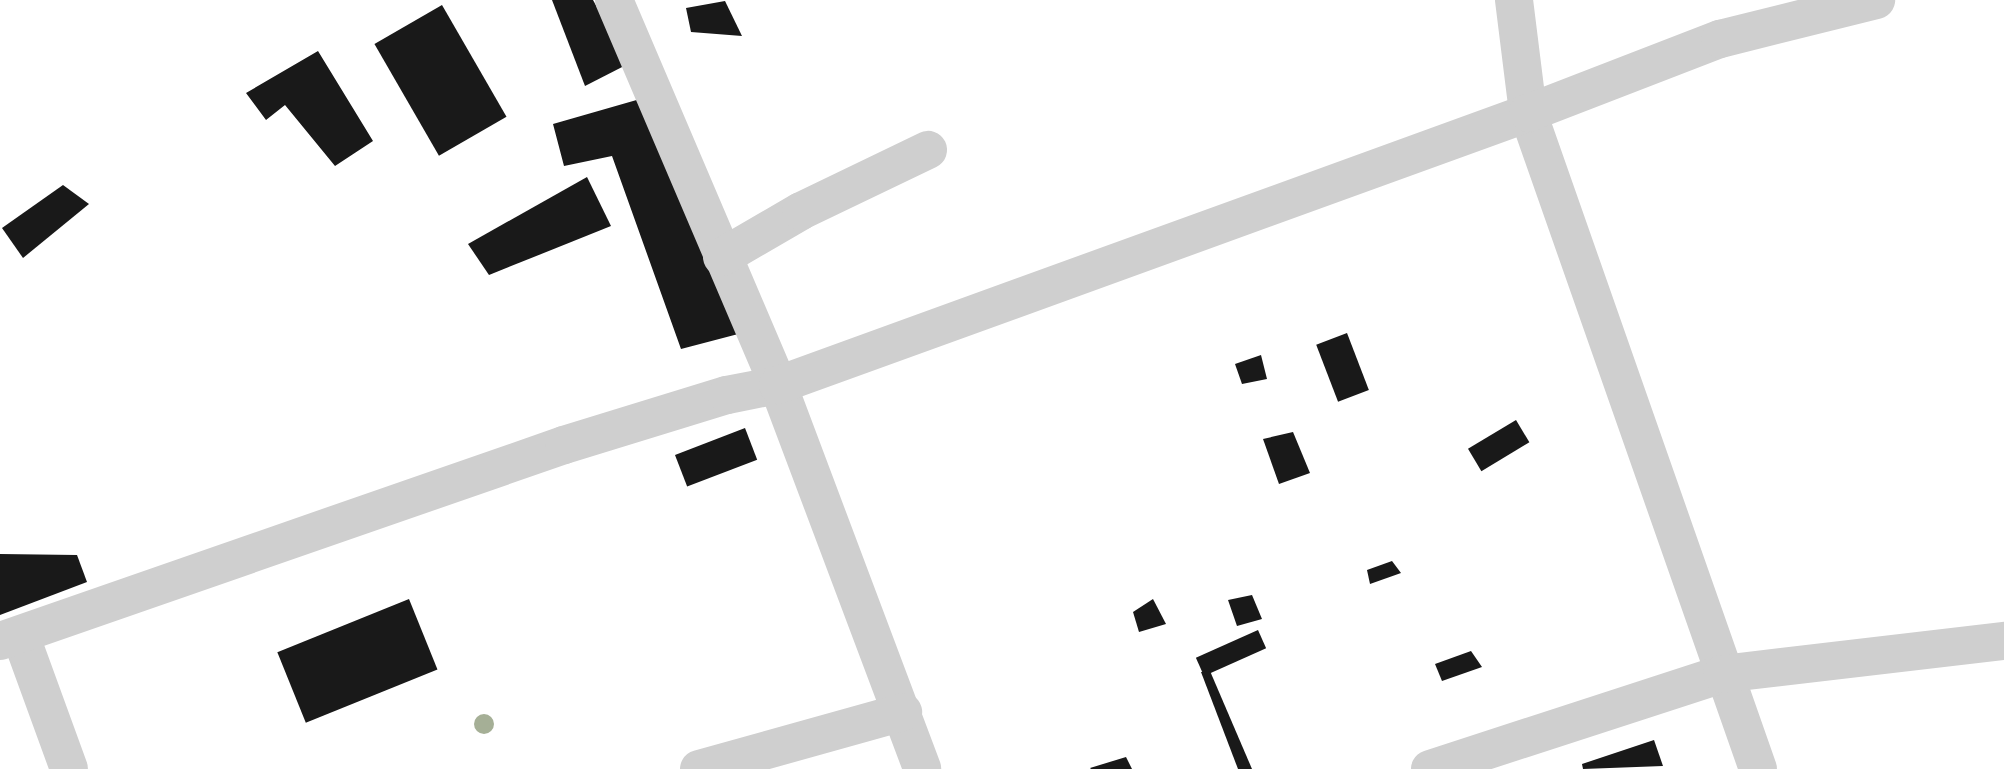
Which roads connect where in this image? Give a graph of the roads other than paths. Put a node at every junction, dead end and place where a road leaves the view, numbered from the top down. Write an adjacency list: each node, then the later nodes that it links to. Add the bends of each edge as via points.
1 (614, 0): 6 (street)
2 (1514, 0): 4 (street)
3 (1876, 0): 4 (street, via 1720,39)
4 (1528, 113): 7 (street); 10 (street)
5 (928, 150): 6 (street, via 801,211)
6 (722, 257): 7 (street)
7 (778, 385): 8 (street, via 727,395 564,445); 11 (street)
8 (10, 639): 12 (street)
9 (2004, 640): 10 (street)
10 (1722, 674): 15 (street); 16 (street)
11 (903, 712): 13 (street); 14 (street)
12 (69, 769)
13 (699, 769)
14 (922, 769)
15 (1430, 769)
16 (1758, 769)

